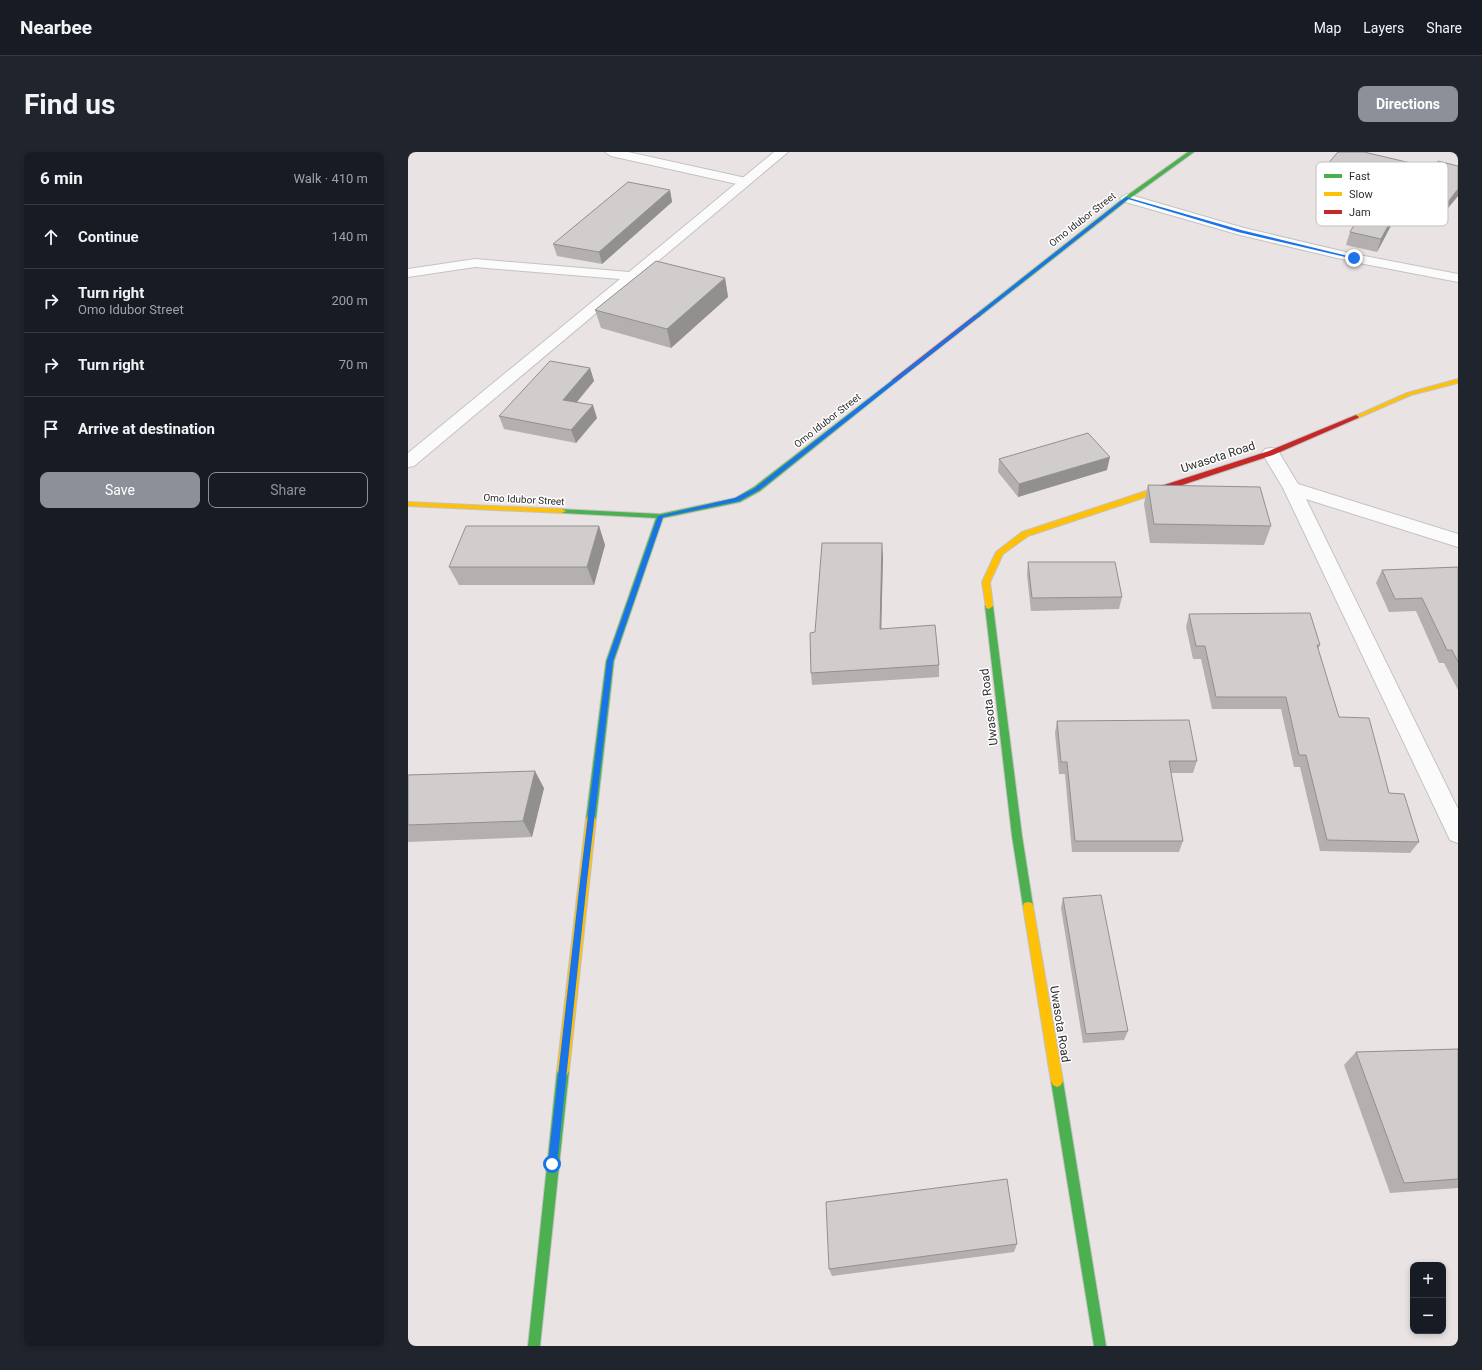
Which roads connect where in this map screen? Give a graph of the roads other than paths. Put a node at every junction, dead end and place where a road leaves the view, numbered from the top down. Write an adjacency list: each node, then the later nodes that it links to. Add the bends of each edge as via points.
1 (611, 152): 4 (street)
2 (782, 152): 4 (street)
3 (1191, 152): 5 (street, Omo Idubor Street)
4 (746, 182): 7 (street)
5 (1127, 198): 8 (street, via 1240,231 1354,258); 14 (street, Omo Idubor Street, via 757,489 737,500)
6 (408, 273): 7 (street, via 474,263)
7 (631, 276): 11 (street)
8 (1458, 278)
9 (1458, 381): 10 (street, Uwasota Road, via 1409,394)
10 (1271, 453): 12 (street); 18 (street, Uwasota Road, via 1025,534 1000,552 986,582 1017,836)
11 (408, 462)
12 (1292, 488): 15 (street); 16 (street)
13 (408, 504): 14 (street, Omo Idubor Street)
14 (660, 516): 17 (street, via 610,661 582,889)
15 (1458, 541)
16 (1458, 832)
17 (534, 1346)
18 (1100, 1346)

